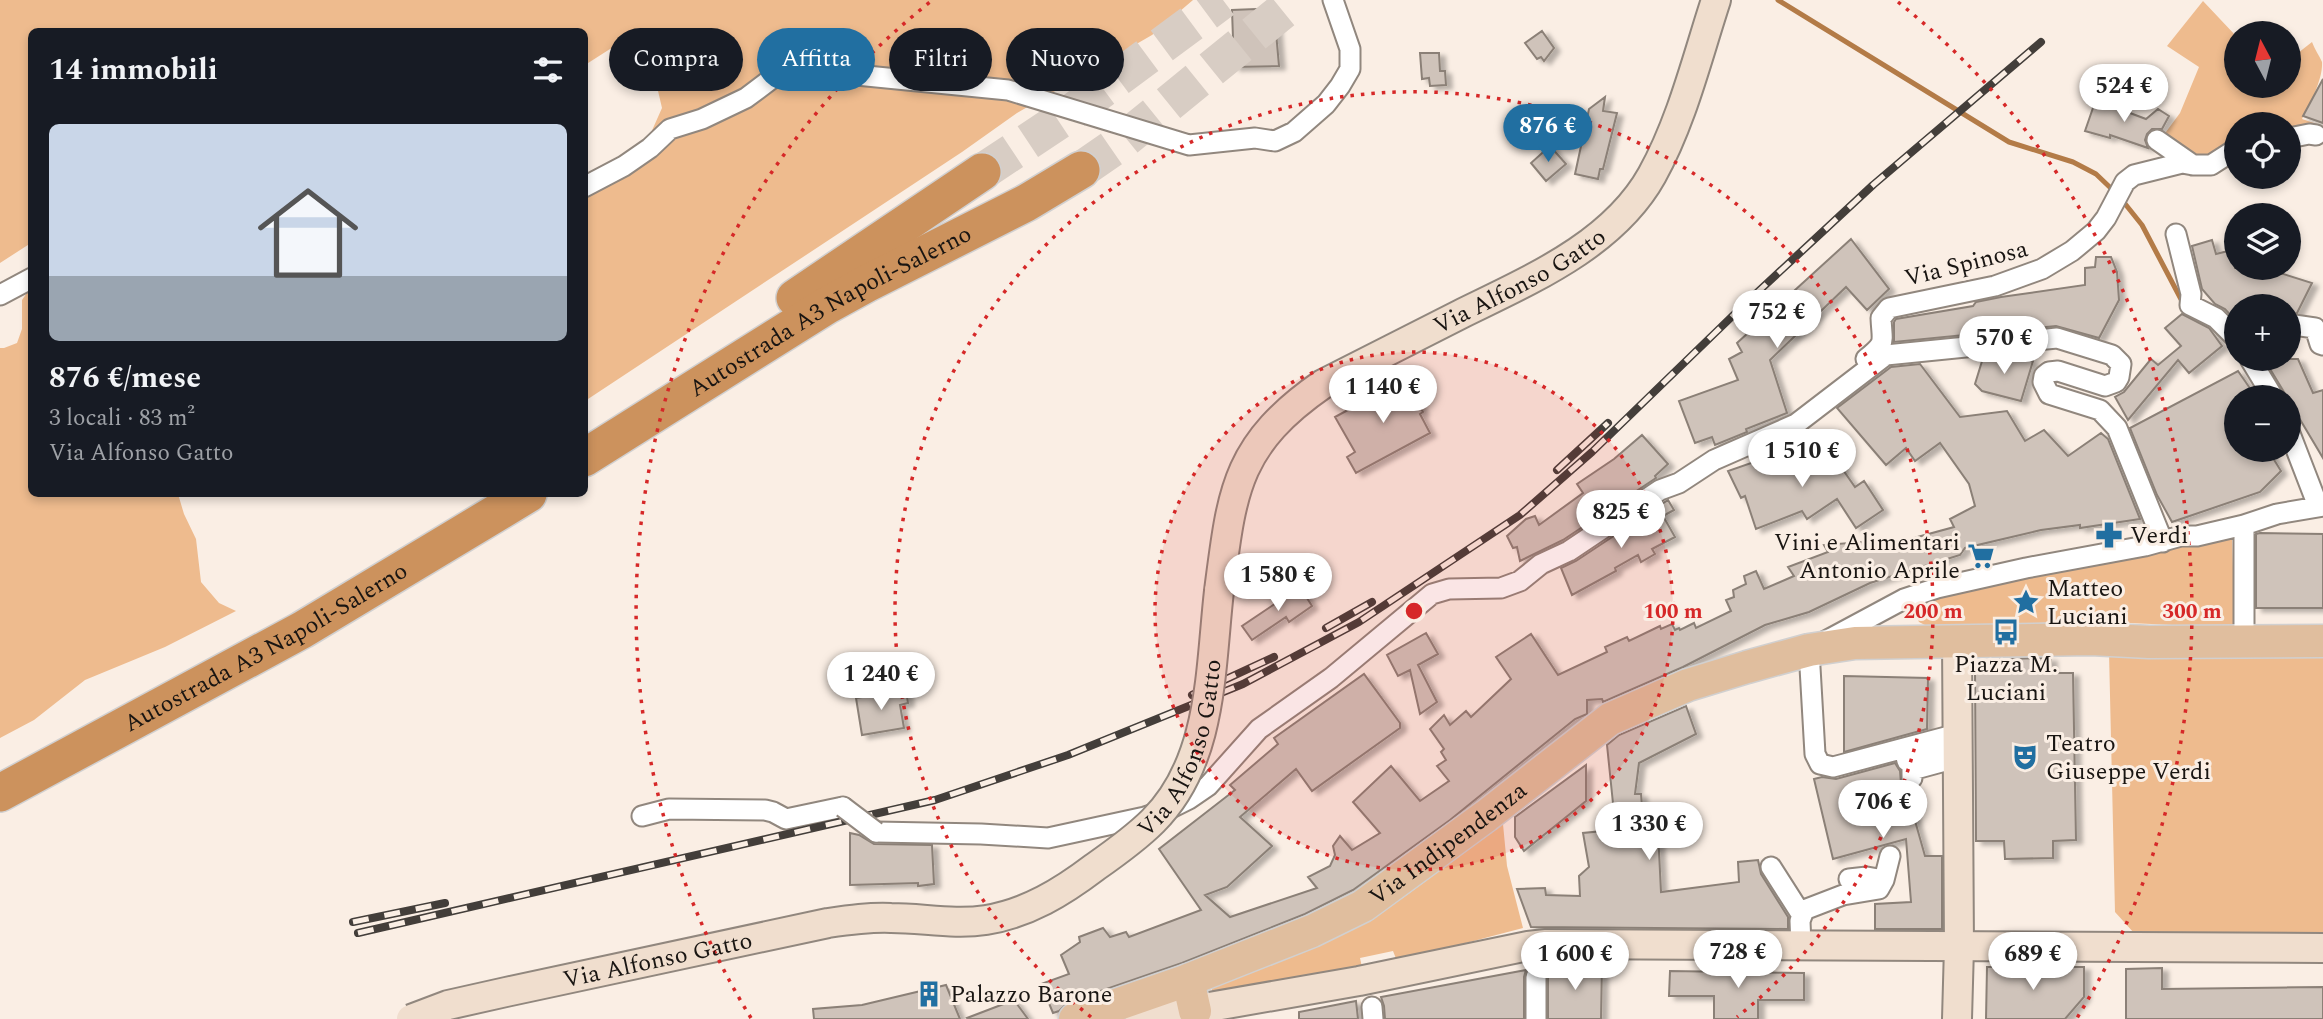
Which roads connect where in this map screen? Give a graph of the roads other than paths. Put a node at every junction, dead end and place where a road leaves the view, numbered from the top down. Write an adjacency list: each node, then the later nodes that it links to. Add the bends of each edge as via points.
1 (1333, 0): 10 (street, via 1350,49 1350,69 1334,96 1294,132 1275,141 1255,138 1189,145 1008,90 796,69 778,74 746,98 702,119 670,129 624,166)
2 (1716, 0): 49 (main road, Via Alfonso Gatto, bridge, via 1668,143 1651,177 1607,228 1544,272 1323,384 1297,402 1257,446 1230,508 1203,720 1193,762 1152,822 1092,870 1037,905 1013,914 956,922 863,918 828,923 448,1005)
3 (2316, 135): 4 (street)
4 (2301, 136)
5 (2157, 140): 7 (street)
6 (2224, 157): 7 (street, Via Spinosa, via 2211,165)
7 (2193, 165): 18 (street, Via Spinosa, via 2182,163 2143,172 2125,182 2096,231 2042,269 1995,286 1889,308 1881,318 1881,347 1815,401)
8 (1081, 170): 14 (highway, Autostrada A3 Napoli-Salerno, via 866,284)
9 (982, 172): 14 (highway, Autostrada A3 Napoli-Salerno)
10 (588, 185)
11 (2176, 234): 15 (street, via 2190,305)
12 (28, 280): 13 (street)
13 (0, 295)
14 (820, 296): 19 (highway, Autostrada A3 Napoli-Salerno); 20 (highway, Autostrada A3 Napoli-Salerno)
15 (2224, 326)
16 (2301, 326): 17 (street, via 2315,328)
17 (2323, 345)
18 (1811, 412): 26 (street, via 1886,355 2057,338 2112,355 2121,364 2116,382 2105,386 2058,371 2049,372 2043,382 2049,394 2101,410 2117,428); 37 (street, bridge, via 1796,424 1660,490 1520,581 1501,588 1449,589 1432,594 1331,678 1259,729 1208,786 1169,809 1048,838 876,832 843,807 786,819 752,810 669,809)
19 (588, 429)
20 (588, 455)
21 (2300, 462): 24 (street)
22 (508, 497): 34 (highway, Autostrada A3 Napoli-Salerno)
23 (508, 497): 36 (highway, Autostrada A3 Napoli-Salerno, via 302,630)
24 (2315, 507): 25 (street)
25 (2244, 526): 26 (street); 31 (street)
26 (2164, 542): 27 (street, via 1937,588)
27 (1876, 614): 30 (street, via 1869,631); 32 (street)
28 (1957, 640): 30 (main road, Via Indipendenza); 31 (main road, Via Indipendenza); 33 (main road)
29 (2323, 641): 31 (main road, Via Indipendenza)
30 (1889, 642): 32 (main road, Via Indipendenza)
31 (2244, 642)
32 (1809, 650): 33 (street, via 1815,754 1820,764 1828,768); 47 (main road, Via Indipendenza, via 1688,685 1610,719 1363,906)
33 (1957, 738): 35 (street, via 1906,753 1907,761 1944,754 1945,761 1912,770); 44 (main road)
34 (0, 765)
35 (1912, 778)
36 (0, 793)
37 (642, 816)
38 (1890, 856): 41 (street)
39 (1771, 867): 42 (street)
40 (1849, 879): 41 (street)
41 (1884, 880): 42 (street, via 1879,889 1843,895)
42 (1801, 914): 43 (street)
43 (1801, 946): 44 (main road); 48 (main road, via 1528,946)
44 (1959, 947): 45 (main road); 53 (main road)
45 (2323, 948)
46 (1536, 977): 52 (street)
47 (1188, 981): 48 (main road); 50 (main road, Via Indipendenza)
48 (1195, 1011): 51 (main road)
49 (411, 1019)
50 (1075, 1019)
51 (1140, 1019)
52 (1536, 1019)
53 (1957, 1019)

